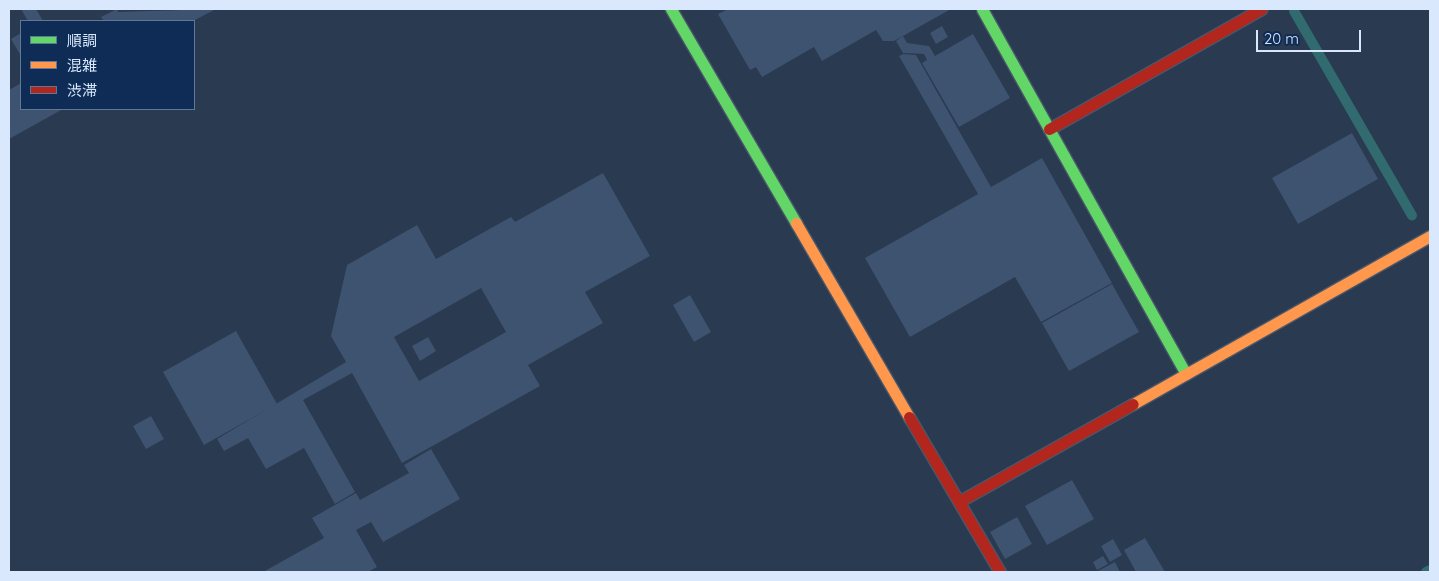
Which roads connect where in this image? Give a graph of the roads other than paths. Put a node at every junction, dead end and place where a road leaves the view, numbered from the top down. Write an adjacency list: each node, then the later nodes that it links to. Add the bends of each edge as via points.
1 (672, 9): 7 (street)
2 (982, 9): 4 (street)
3 (1261, 9): 4 (street)
4 (1049, 129): 6 (street)
5 (1430, 236): 6 (street)
6 (1186, 374): 7 (street)
7 (960, 501): 8 (street)
8 (1000, 572)

